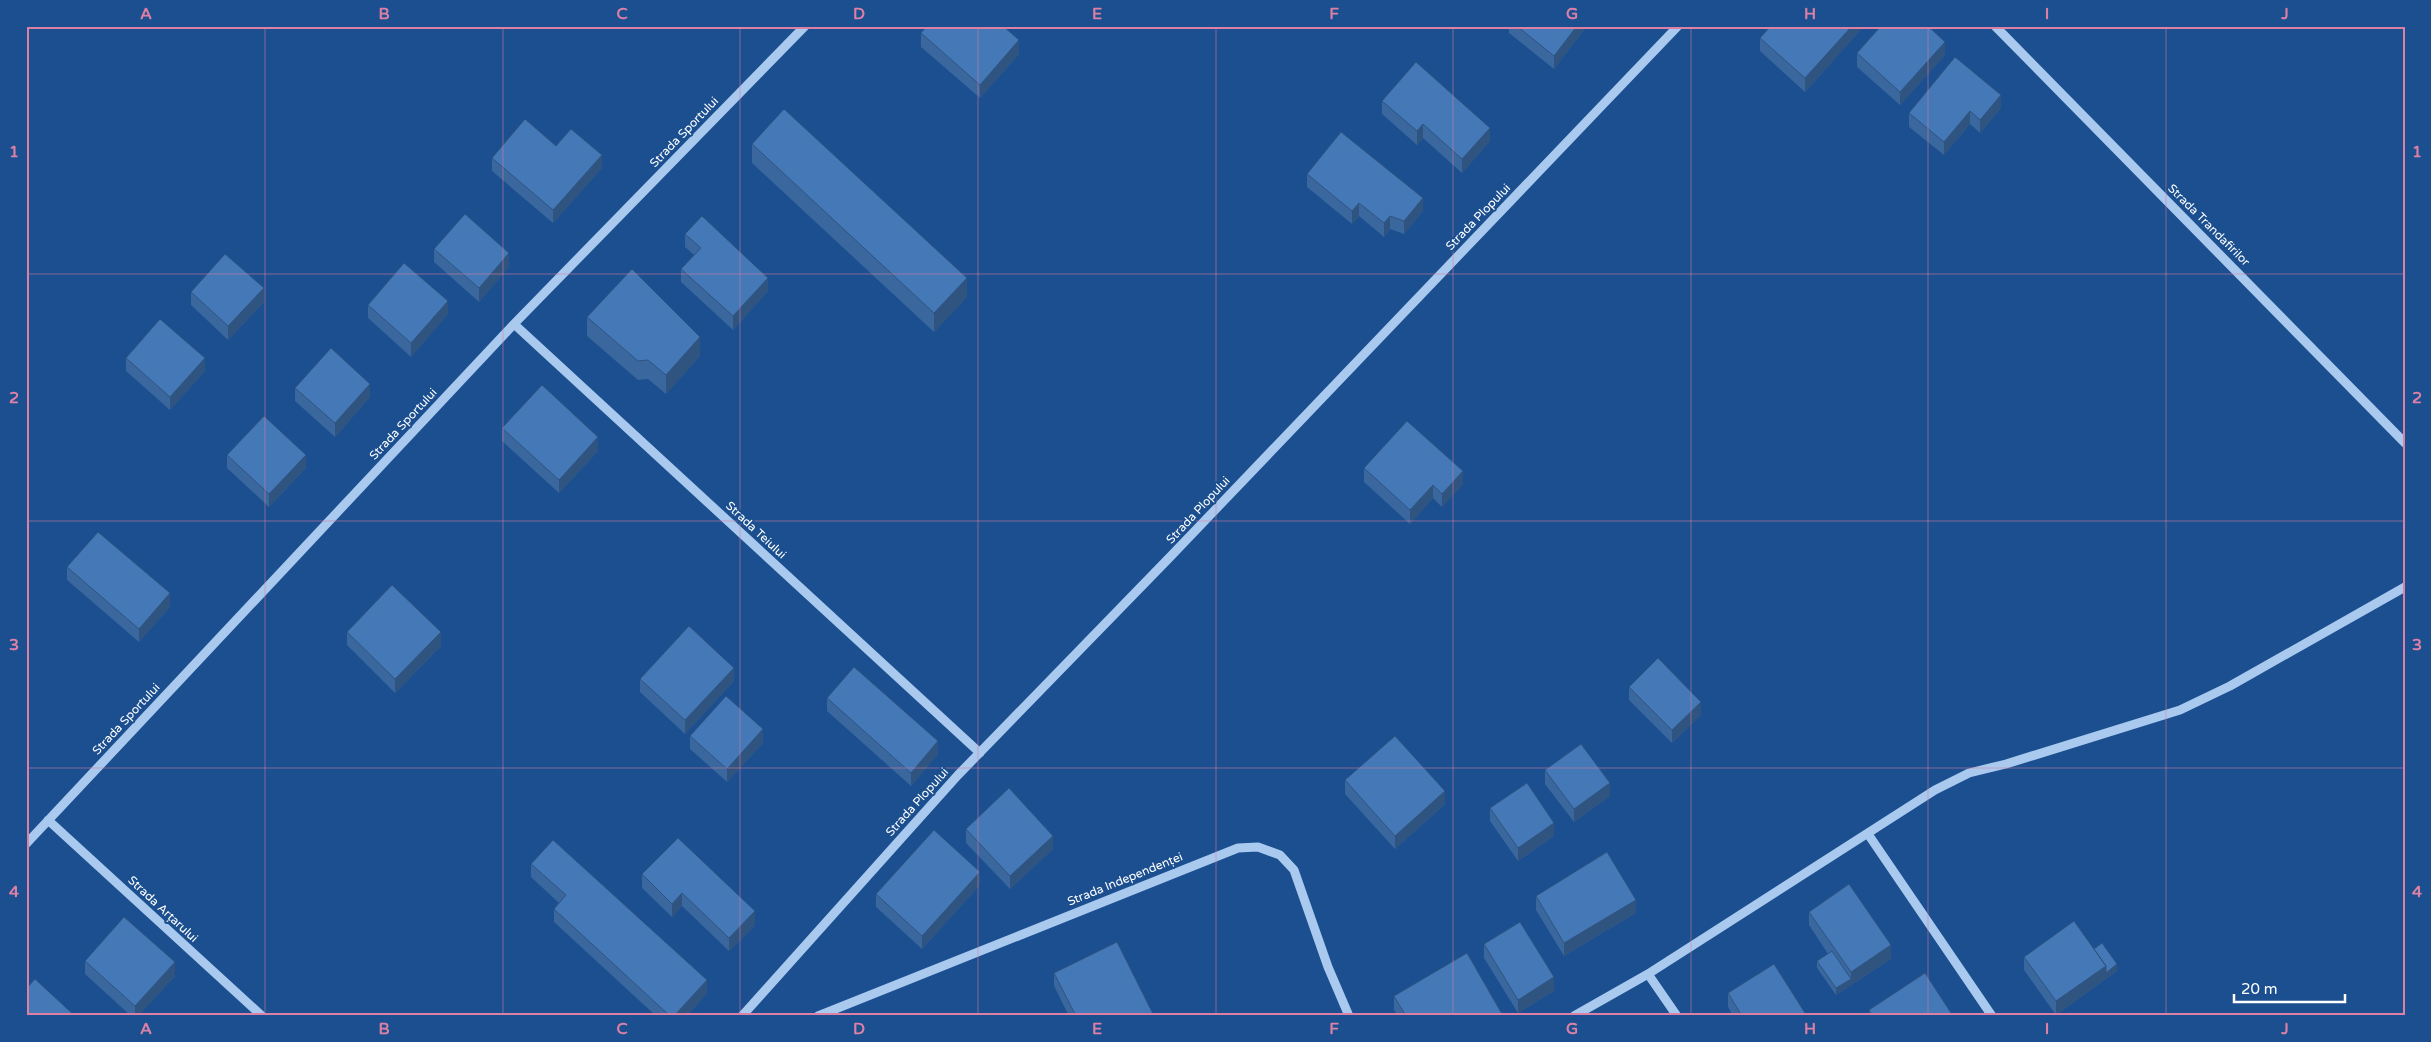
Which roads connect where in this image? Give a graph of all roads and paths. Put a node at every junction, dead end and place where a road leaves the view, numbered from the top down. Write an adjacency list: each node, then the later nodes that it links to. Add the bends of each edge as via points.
1 (805, 26): 4 (street, Strada Sportului)
2 (1678, 26): 7 (street, Strada Plopului)
3 (1994, 26): 5 (street, Strada Trandafirilor)
4 (514, 324): 7 (street, Strada Teiului); 8 (street, Strada Sportului)
5 (2405, 442)
6 (2405, 587): 9 (street, via 2230,686 2180,710 1969,773 1935,790)
7 (980, 753): 13 (street, Strada Plopului)
8 (48, 820): 10 (street, Strada Sportului); 12 (street, Strada Arțarului)
9 (1868, 834): 11 (street); 18 (street)
10 (26, 844)
11 (1648, 974): 16 (street); 17 (street)
12 (262, 1016)
13 (742, 1016)
14 (818, 1016): 15 (street, Strada Independenței, via 1238,848 1258,847 1280,855 1294,870)
15 (1349, 1016)
16 (1574, 1016)
17 (1677, 1016)
18 (1992, 1016)

